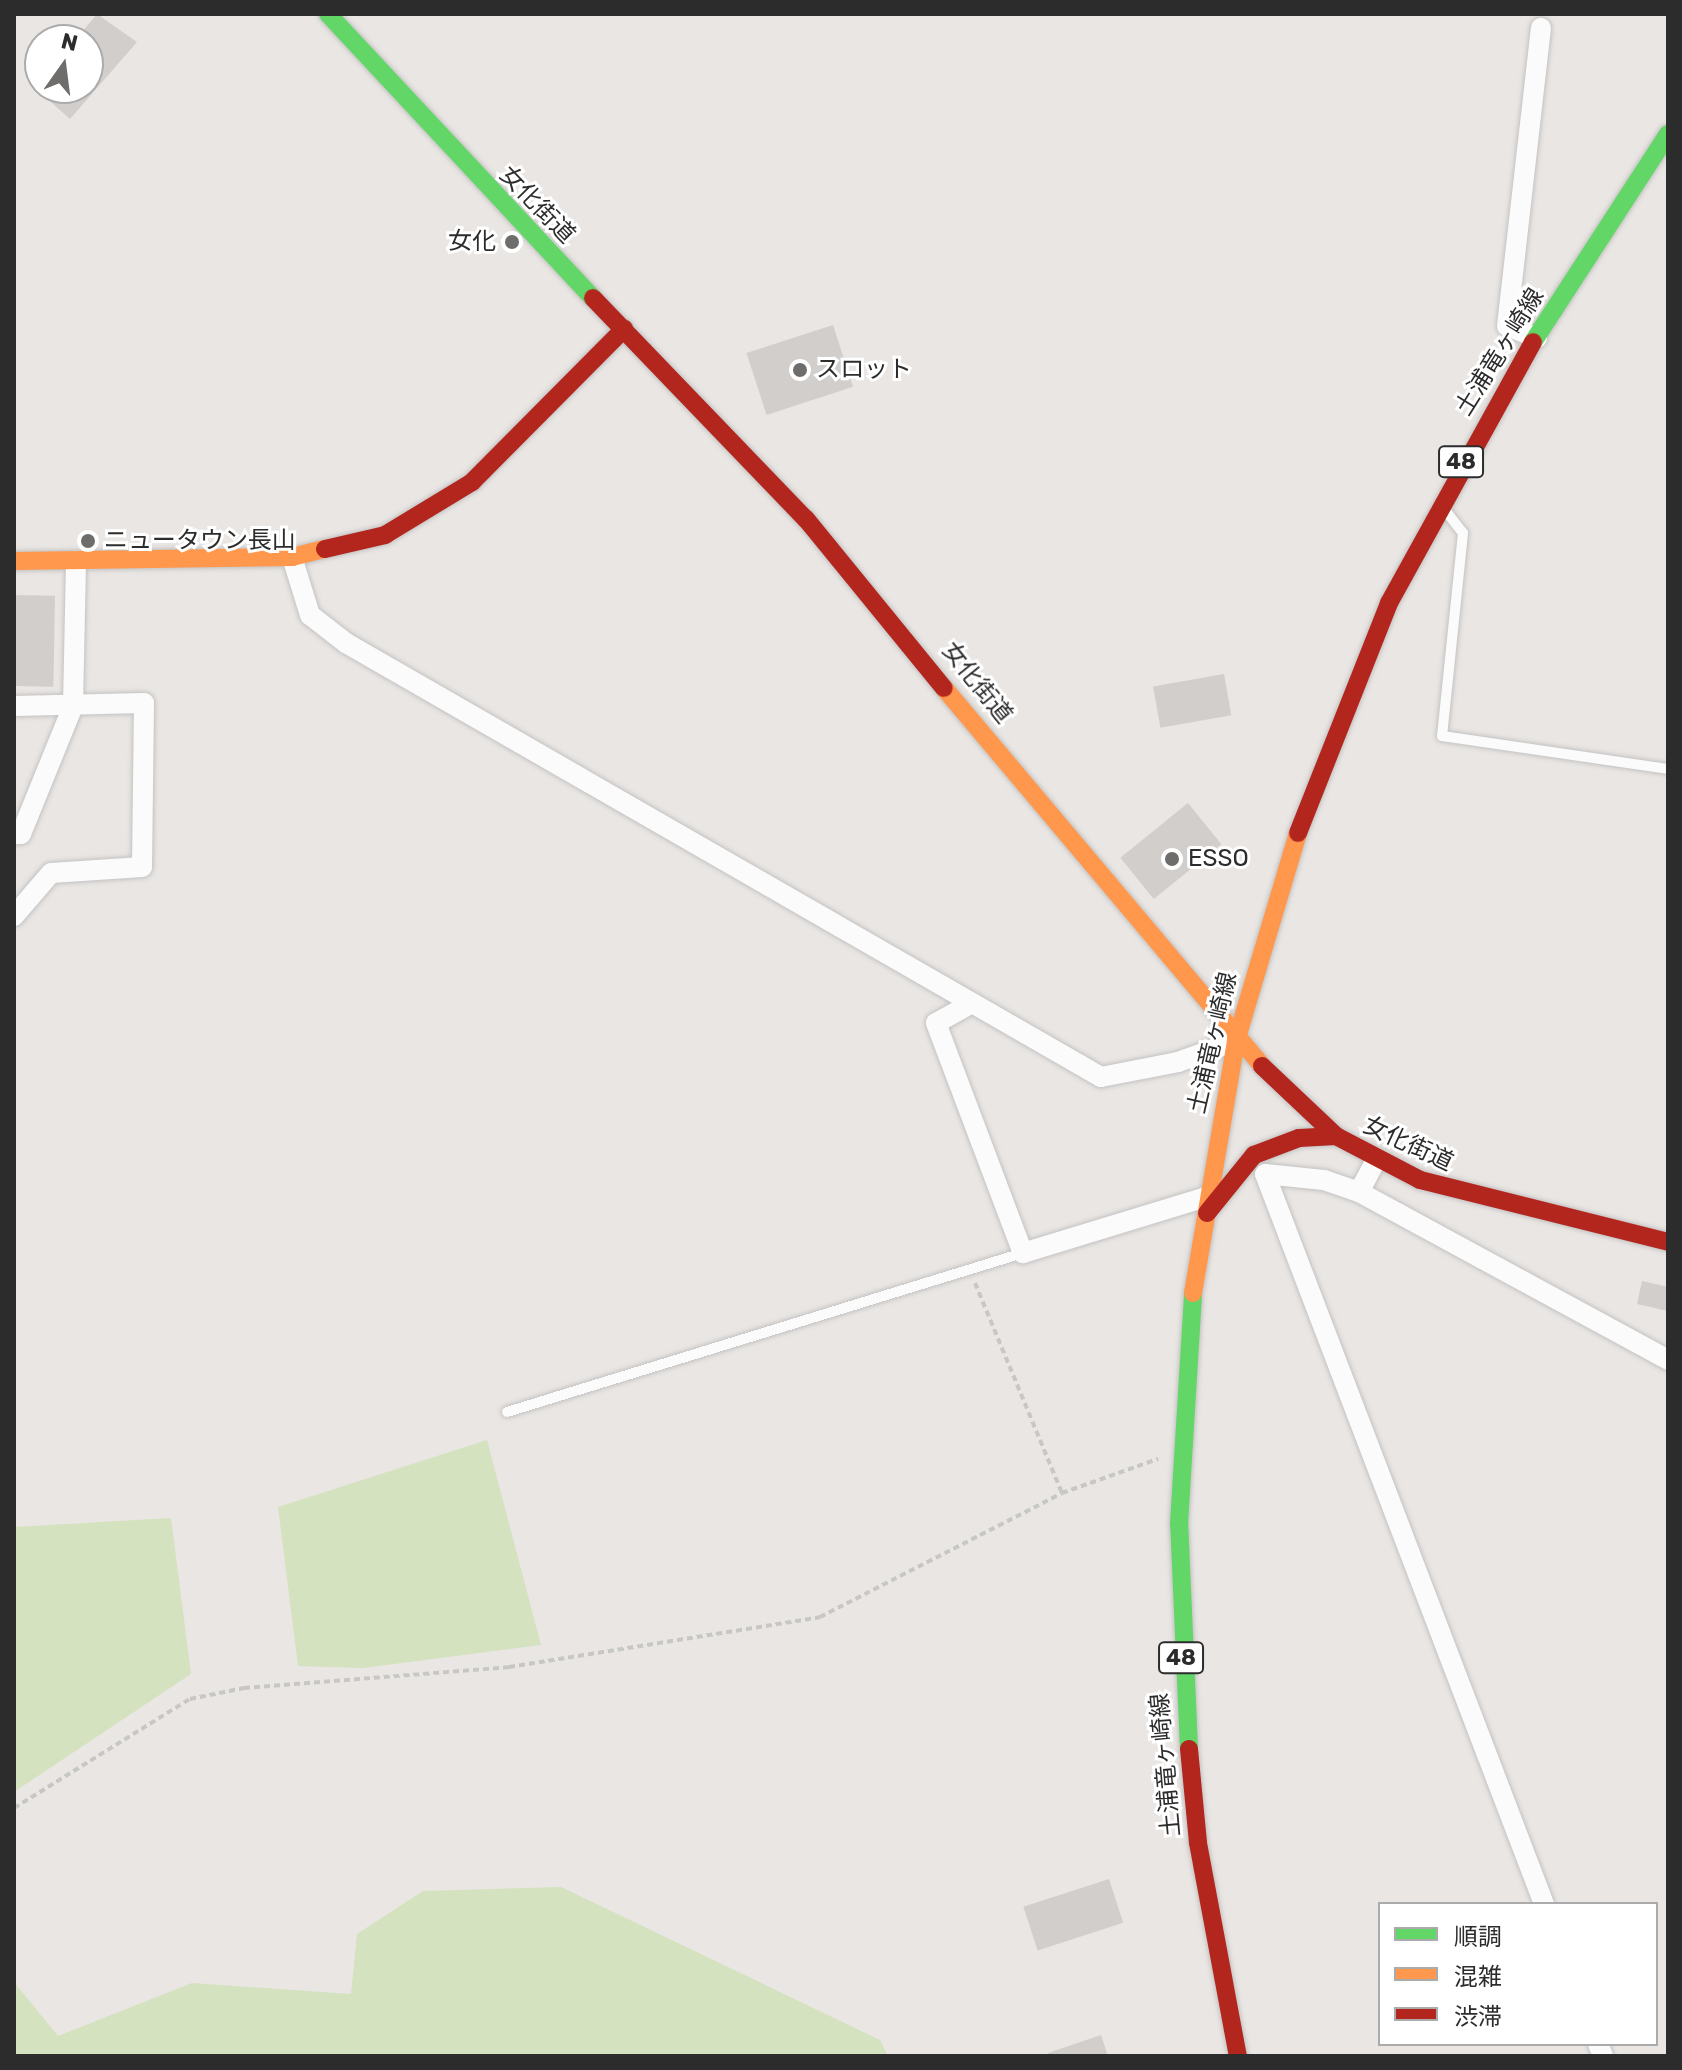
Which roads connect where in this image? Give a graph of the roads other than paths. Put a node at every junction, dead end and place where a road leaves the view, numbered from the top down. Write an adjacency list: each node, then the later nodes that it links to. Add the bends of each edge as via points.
1 (328, 14): 4 (street, 女化街道, via 392,91)
2 (1541, 28): 5 (street, via 1507,326)
3 (1668, 134): 5 (street, 土浦竜ヶ崎線 / 48)
4 (624, 329): 7 (street, via 443,505 353,546); 16 (street, 女化街道, via 835,553)
5 (1537, 338): 6 (street, 土浦竜ヶ崎線 / 48)
6 (1439, 502): 12 (lane, via 1463,533 1442,736); 16 (street, 土浦竜ヶ崎線 / 48, via 1329,746 1282,878)
7 (292, 557): 9 (street); 15 (street, via 302,599 325,630)
8 (14, 561): 9 (street)
9 (76, 561): 11 (street)
10 (14, 706): 11 (street)
11 (73, 706): 13 (street, via 21,834); 14 (street, via 144,703 142,867 51,873)
12 (1668, 769)
13 (14, 834)
14 (14, 916)
15 (972, 1003): 16 (street, via 1101,1077 1178,1062); 23 (street, via 936,1023)
16 (1236, 1041): 17 (street, 女化街道); 20 (street, 土浦竜ヶ崎線 / 48)
17 (1336, 1136): 18 (street, 女化街道); 21 (street, via 1299,1138 1254,1155)
18 (1376, 1160): 19 (street); 22 (street, 女化街道, via 1467,1197)
19 (1359, 1192): 24 (street); 26 (street, via 1288,1172 1265,1174)
20 (1206, 1197): 21 (street, 土浦竜ヶ崎線 / 48); 23 (street)
21 (1202, 1223): 27 (street, 土浦竜ヶ崎線 / 48, via 1182,1447 1179,1613 1189,1765 1210,1927)
22 (1668, 1242)
23 (1023, 1253): 25 (lane)
24 (1668, 1360)
25 (507, 1412)
26 (1543, 1902)
27 (1238, 2056)

